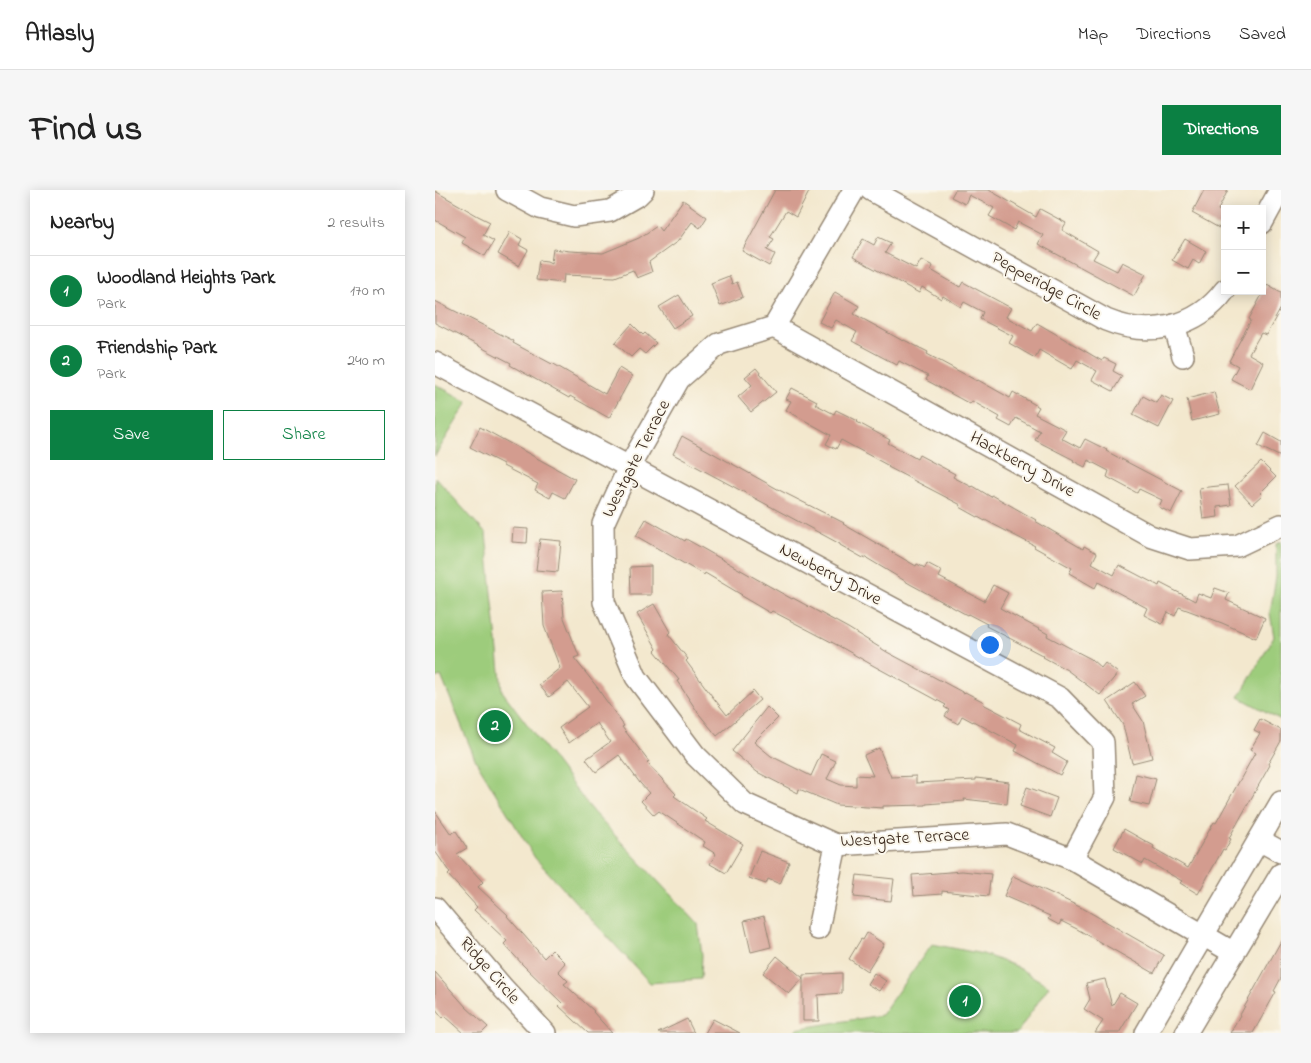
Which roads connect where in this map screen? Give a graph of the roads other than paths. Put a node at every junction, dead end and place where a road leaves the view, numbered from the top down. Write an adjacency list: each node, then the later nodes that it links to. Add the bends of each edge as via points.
1 (507, 190): 2 (street, via 540,208 574,216 610,211)
2 (643, 190)
3 (854, 190): 9 (street)
4 (871, 190): 8 (street, Pepperidge Circle, via 1107,320 1140,329)
5 (1280, 190): 6 (street)
6 (1266, 216)
7 (1221, 294): 8 (street, Pepperidge Circle, via 1198,314)
8 (1173, 325): 10 (street)
9 (774, 327): 12 (street, Westgate Terrace, via 719,344 679,380); 13 (street, Hackberry Drive, via 1150,536 1190,549 1237,546)
10 (1183, 356)
11 (435, 363): 12 (street, Newberry Drive)
12 (629, 467): 16 (street, Westgate Terrace, via 603,524 604,602 636,677 695,754 745,804); 18 (street, Newberry Drive, via 1060,698 1103,742 1105,798)
13 (1281, 524)
14 (1281, 802): 15 (street)
15 (1259, 840): 17 (street); 22 (street)
16 (836, 845): 18 (street, Westgate Terrace, via 1007,834); 21 (street)
17 (1281, 852)
18 (1072, 859): 22 (street, Westgate Terrace)
19 (1281, 874): 23 (street)
20 (435, 908): 24 (street, Ridge Circle)
21 (818, 928)
22 (1204, 935): 23 (street, Westgate Terrace); 25 (street)
23 (1234, 953): 26 (street)
24 (545, 1033)
25 (1146, 1033)
26 (1186, 1033)

